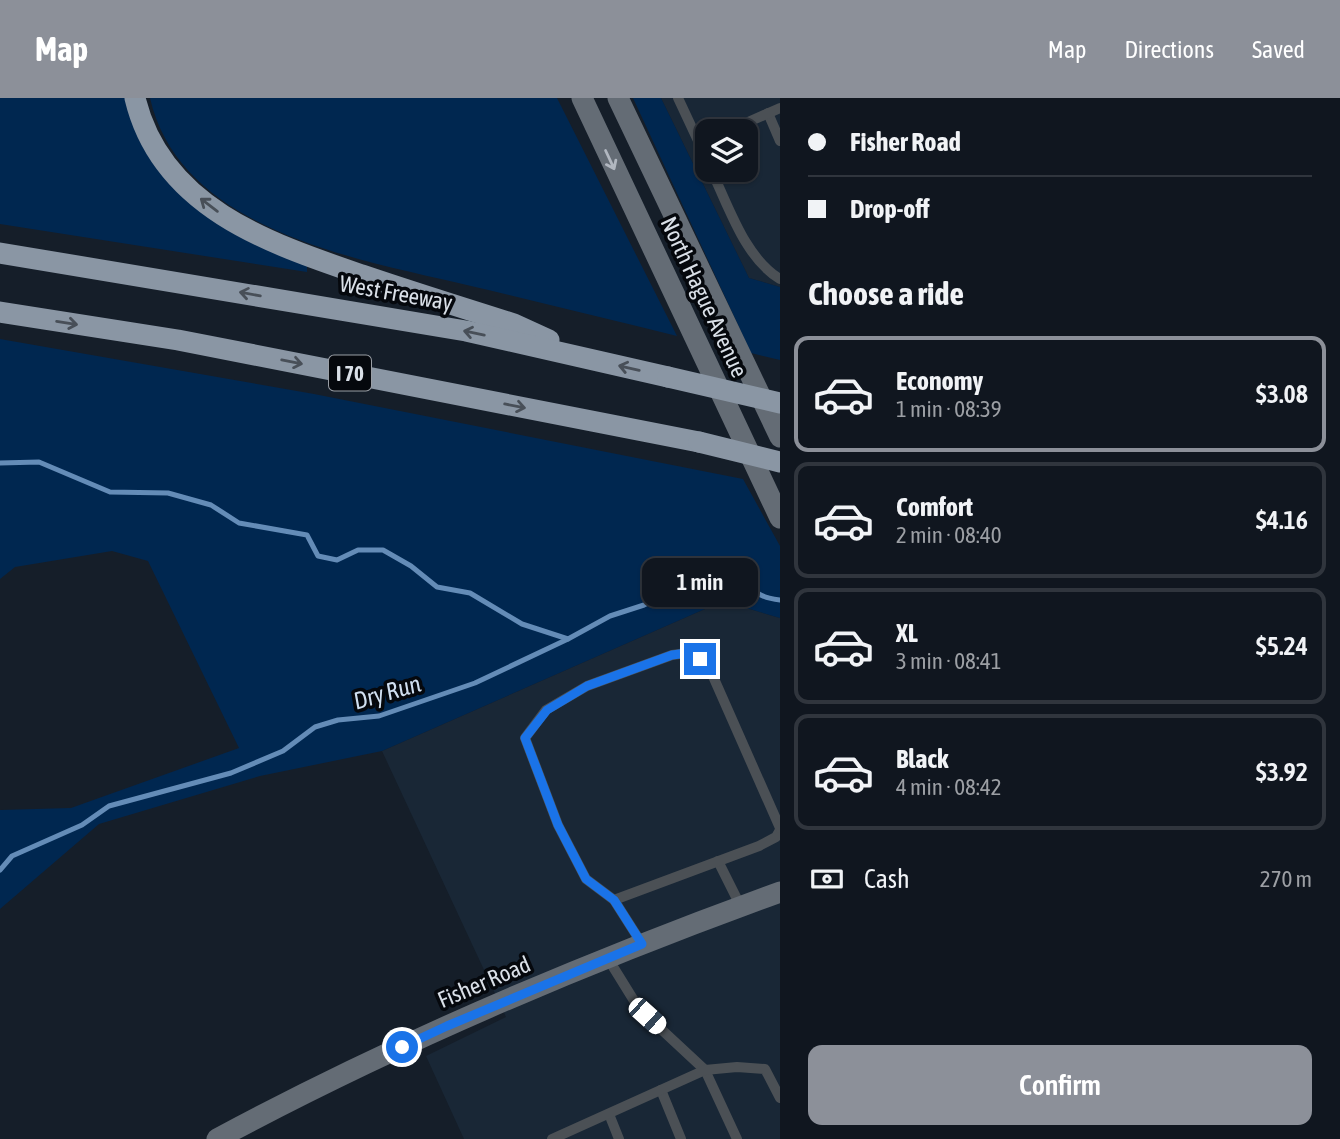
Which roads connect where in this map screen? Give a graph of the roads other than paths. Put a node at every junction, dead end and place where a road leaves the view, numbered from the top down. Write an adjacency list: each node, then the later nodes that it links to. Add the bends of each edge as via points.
1 (135, 98): 14 (highway, one-way to 1, via 514,324 279,247 232,222 168,169 140,121)
2 (582, 98): 18 (main road, North Hague Avenue, one-way to 18)
3 (618, 98): 16 (main road, North Hague Avenue)
4 (678, 98): 8 (lane)
5 (780, 108): 6 (lane)
6 (768, 113): 7 (lane); 9 (lane)
7 (755, 119)
8 (695, 128)
9 (780, 141)
10 (717, 182): 12 (lane, via 745,242 766,270)
11 (0, 253): 14 (highway, West Freeway, one-way to 11, via 466,331)
12 (780, 279)
13 (0, 312): 17 (highway, I 70, one-way to 17, bridge, via 178,340 699,442)
14 (589, 358): 15 (highway, West Freeway, one-way to 14, bridge)
15 (780, 403)
16 (780, 437)
17 (780, 462)
18 (780, 518)
19 (780, 829): 20 (lane, via 776,837 759,846); 22 (lane, via 712,674 700,659 687,653 672,655 587,686 547,710 525,738 558,825 586,879)
20 (718, 861): 22 (lane); 23 (lane)
21 (780, 892): 23 (main road, Fisher Road)
22 (614, 900): 24 (lane)
23 (741, 907): 24 (main road, Fisher Road)
24 (642, 944): 25 (main road, Fisher Road)
25 (607, 957): 26 (lane, via 647,1016); 31 (main road, Fisher Road, via 447,1026)
26 (705, 1070): 27 (lane); 28 (lane, via 765,1069); 34 (lane)
27 (662, 1090): 29 (lane); 33 (lane)
28 (780, 1098)
29 (609, 1114): 30 (lane); 32 (lane)
30 (557, 1138)
31 (217, 1139)
32 (619, 1139)
33 (681, 1139)
34 (737, 1139)

